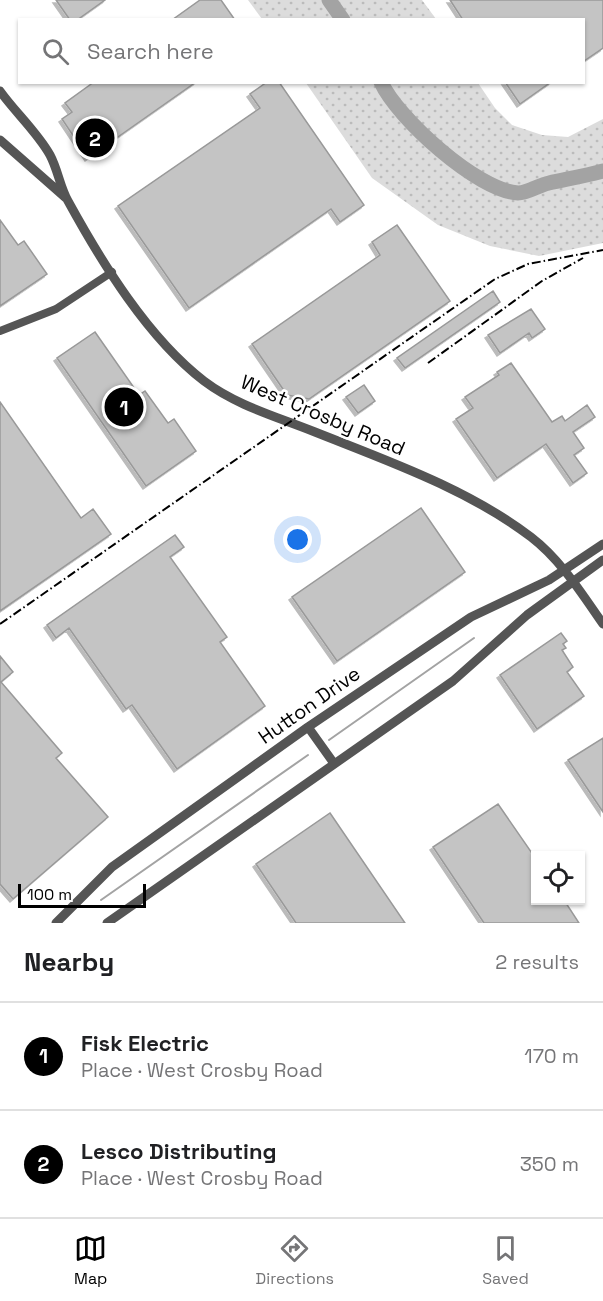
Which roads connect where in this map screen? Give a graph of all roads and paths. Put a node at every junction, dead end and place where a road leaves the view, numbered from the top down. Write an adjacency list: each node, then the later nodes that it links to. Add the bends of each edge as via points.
1 (0, 91): 3 (street, West Crosby Road, via 49,152)
2 (0, 140): 3 (street, West Crosby Road)
3 (66, 198): 4 (street, West Crosby Road)
4 (112, 272): 5 (street, via 56,309); 8 (street, West Crosby Road, via 162,342 205,382 256,409 432,481 497,514 532,538)
5 (0, 332)
6 (603, 544): 8 (street, Hutton Drive)
7 (603, 560): 9 (street)
8 (564, 571): 9 (street, West Crosby Road); 11 (street, Hutton Drive, via 471,617)
9 (572, 581): 10 (street, West Crosby Road); 12 (street, via 453,681)
10 (603, 624)
11 (308, 727): 12 (street); 13 (street, Hutton Drive, via 112,867)
12 (333, 762): 14 (street)
13 (56, 923)
14 (107, 923)

